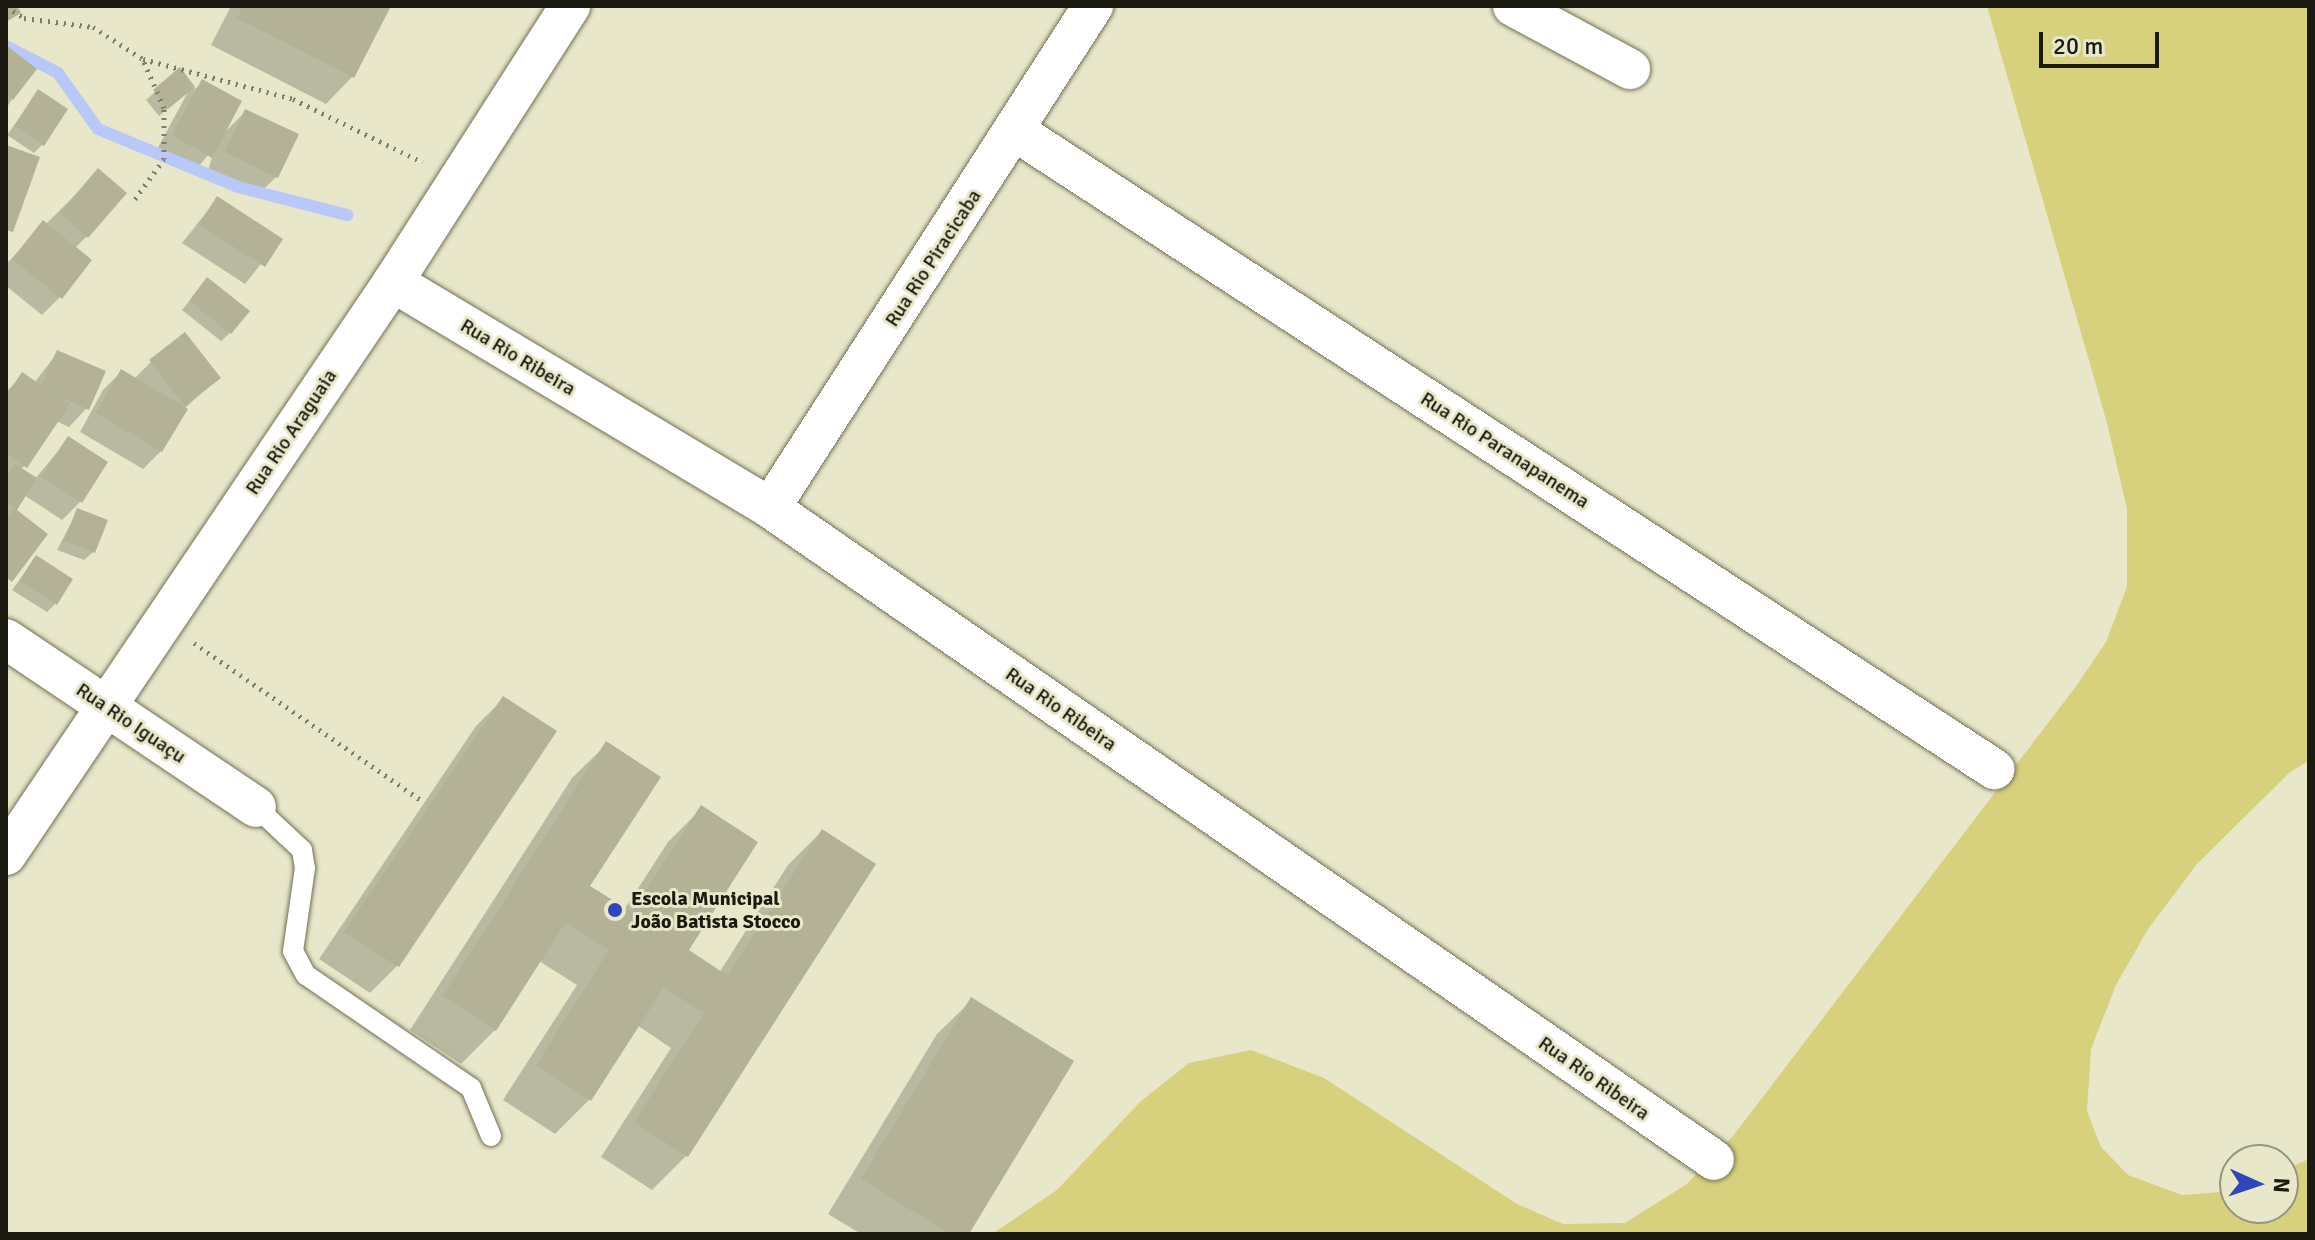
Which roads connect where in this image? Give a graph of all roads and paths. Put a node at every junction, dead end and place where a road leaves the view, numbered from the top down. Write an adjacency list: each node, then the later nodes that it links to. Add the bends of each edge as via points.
1 (570, 6): 8 (street, Rua Rio Araguaia)
2 (1093, 6): 7 (street, Rua Rio Piracicaba)
3 (1513, 6): 6 (street)
4 (6, 7): 5 (path, via 24,18 93,27)
5 (143, 59): 8 (path, via 293,99); 9 (path, via 164,108 164,159)
6 (1630, 69)
7 (1015, 131): 11 (street, Rua Rio Piracicaba); 15 (street, Rua Rio Paranapanema)
8 (459, 179): 10 (street, Rua Rio Araguaia)
9 (135, 199)
10 (393, 282): 11 (street, Rua Rio Ribeira); 12 (street, Rua Rio Araguaia)
11 (770, 508): 20 (street, Rua Rio Ribeira)
12 (163, 622): 14 (street, Rua Rio Araguaia); 16 (path)
13 (6, 639): 14 (street, Rua Rio Iguaçu)
14 (107, 706): 17 (street, Rua Rio Iguaçu); 18 (street, Rua Rio Araguaia)
15 (1994, 769)
16 (421, 800)
17 (256, 807): 19 (lane, via 302,850 305,868 293,951 306,975 471,1088)
18 (6, 855)
19 (491, 1136)
20 (1714, 1160)

